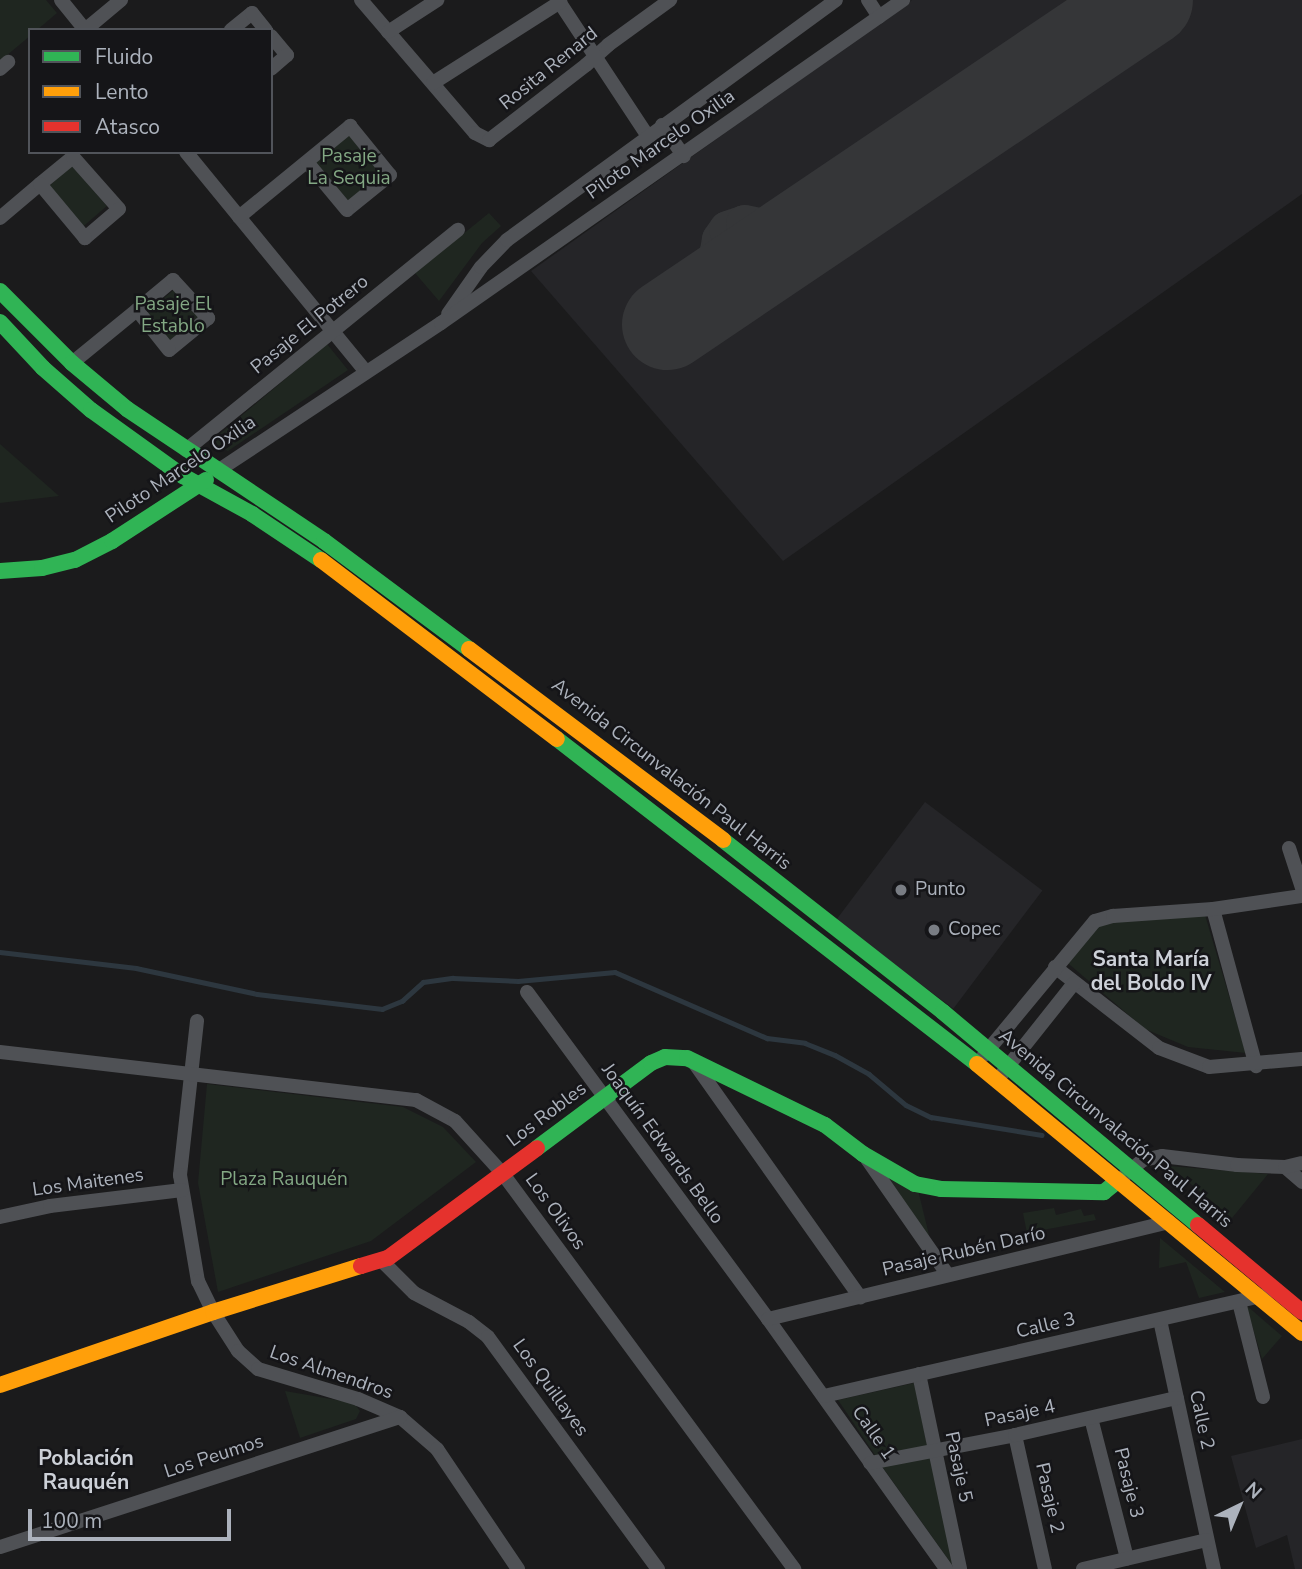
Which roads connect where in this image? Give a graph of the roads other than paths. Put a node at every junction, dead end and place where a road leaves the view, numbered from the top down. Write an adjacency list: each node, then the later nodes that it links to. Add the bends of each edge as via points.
1 (61, 0): 11 (street)
2 (121, 0): 12 (street)
3 (360, 0): 15 (street)
4 (437, 0): 15 (street)
5 (670, 0): 17 (street, Rosita Renard)
6 (836, 0): 20 (street, Piloto Marcelo Oxilia)
7 (868, 0): 10 (street)
8 (903, 0): 10 (street, Piloto Marcelo Oxilia)
9 (558, 1): 17 (street); 19 (street)
10 (879, 17): 23 (street, Piloto Marcelo Oxilia)
11 (83, 28)
12 (87, 28)
13 (233, 28): 14 (street, via 252,13)
14 (264, 28)
15 (388, 32): 19 (street)
16 (273, 38): 18 (street, via 288,55)
17 (596, 56): 19 (street, Rosita Renard, via 495,138 475,133); 21 (street)
18 (273, 67)
19 (433, 83)
20 (662, 125): 21 (street, Piloto Marcelo Oxilia); 23 (street)
21 (648, 135): 32 (street, Piloto Marcelo Oxilia, via 507,240 481,267)
22 (188, 154): 26 (street)
23 (684, 156): 32 (street, Piloto Marcelo Oxilia)
24 (307, 162): 24 (street, via 350,126 390,175 347,210); 26 (street)
25 (40, 184): 25 (street, via 73,157 119,209 85,238); 27 (street)
26 (239, 217): 33 (street)
27 (0, 218)
28 (457, 230): 33 (street, Pasaje El Potrero)
29 (0, 291): 34 (main road, Avenida Circunvalación Paul Harris)
30 (136, 310): 30 (street, via 173,280 208,318 170,350); 34 (street)
31 (0, 322): 38 (main road, Avenida Circunvalación Paul Harris, via 91,410)
32 (441, 323): 35 (street, Piloto Marcelo Oxilia)
33 (332, 331): 35 (street); 36 (street, Pasaje El Potrero)
34 (72, 363): 36 (main road, Avenida Circunvalación Paul Harris)
35 (366, 372): 37 (street, Piloto Marcelo Oxilia)
36 (186, 450): 37 (main road, Avenida Circunvalación Paul Harris)
37 (219, 470): 38 (main road, Piloto Marcelo Oxilia); 48 (main road, Avenida Circunvalación Paul Harris, via 302,524 619,760)
38 (198, 485): 39 (main road, Piloto Marcelo Oxilia, via 84,556 42,568); 52 (main road, Avenida Circunvalación Paul Harris, via 311,552)
39 (0, 571)
40 (1289, 849): 41 (street)
41 (1302, 888)
42 (1302, 896): 43 (street)
43 (1213, 909): 44 (street, via 1102,918 1088,926); 54 (street)
44 (1055, 967): 45 (street); 48 (street)
45 (1074, 983): 53 (street); 54 (street, via 1159,1048 1209,1068)
46 (527, 992): 57 (street, Joaquín Edwards Bello)
47 (197, 1021): 55 (street, Los Almendros)
48 (988, 1051): 52 (street); 53 (main road, Avenida Circunvalación Paul Harris)
49 (0, 1052): 55 (street, Los Olivos)
50 (1302, 1059): 54 (street)
51 (693, 1061): 57 (main road, Los Robles, via 673,1056 658,1059); 58 (main road, Los Robles, via 825,1125); 70 (street)
52 (976, 1064): 56 (main road, Avenida Circunvalación Paul Harris)
53 (1008, 1066): 56 (street); 62 (main road, Avenida Circunvalación Paul Harris)
54 (1256, 1066)
55 (190, 1072): 61 (street, Los Olivos, via 416,1100 455,1121); 64 (street, Los Almendros)
56 (997, 1080): 62 (main road, Avenida Circunvalación Paul Harris)
57 (604, 1098): 61 (main road, Los Robles); 75 (street, Joaquín Edwards Bello)
58 (863, 1154): 62 (main road, Los Robles, via 915,1184 941,1189 1104,1192); 68 (street)
59 (1302, 1163): 60 (street)
60 (1285, 1167): 62 (street, via 1162,1156 1143,1160); 63 (street)
61 (503, 1174): 67 (main road, Los Robles); 93 (street, Los Olivos)
62 (1125, 1175): 66 (main road, Avenida Circunvalación Paul Harris); 69 (main road, Avenida Circunvalación Paul Harris)
63 (1302, 1182)
64 (181, 1189): 65 (street, Los Maitenes); 73 (street, Los Almendros, via 198,1281)
65 (0, 1217)
66 (1169, 1222): 68 (street, Pasaje Rubén Darío); 71 (main road, Avenida Circunvalación Paul Harris)
67 (382, 1261): 73 (main road, Los Robles); 92 (street, Los Quillayes, via 414,1293 488,1337)
68 (948, 1275): 70 (street, Pasaje Rubén Darío)
69 (1275, 1290): 71 (street, Calle 3); 74 (main road, Avenida Circunvalación Paul Harris)
70 (860, 1297): 75 (street, Pasaje Rubén Darío)
71 (1259, 1298): 72 (street, Calle 3); 77 (main road, Avenida Circunvalación Paul Harris)
72 (1239, 1302): 76 (street, Calle 3); 81 (street)
73 (213, 1312): 79 (main road, Los Robles); 83 (street, Los Almendros, via 238,1351 258,1369 358,1399)
74 (1302, 1312)
75 (768, 1319): 80 (street, Calle 1)
76 (1160, 1320): 78 (street, Calle 3); 82 (street, Calle 2)
77 (1302, 1333)
78 (919, 1374): 80 (street, Calle 3); 86 (street, Pasaje 5)
79 (0, 1385)
80 (824, 1396): 87 (street, Calle 1)
81 (1263, 1397)
82 (1177, 1398): 84 (street, Pasaje 4); 88 (street, Calle 2)
83 (400, 1417): 89 (street, Los Peumos); 91 (street, Los Almendros, via 437,1449)
84 (1091, 1418): 85 (street, Pasaje 4); 90 (street, Pasaje 3)
85 (1015, 1435): 86 (street, Pasaje 4); 96 (street, Pasaje 2)
86 (934, 1451): 87 (street, Pasaje 4); 95 (street, Pasaje 5)
87 (870, 1463): 94 (street, Calle 1)
88 (1207, 1540): 90 (street); 98 (street, Calle 2)
89 (0, 1546)
90 (1127, 1558): 97 (street)
91 (518, 1569)
92 (658, 1569)
93 (793, 1569)
94 (946, 1569)
95 (960, 1569)
96 (1045, 1569)
97 (1083, 1569)
98 (1214, 1569)

